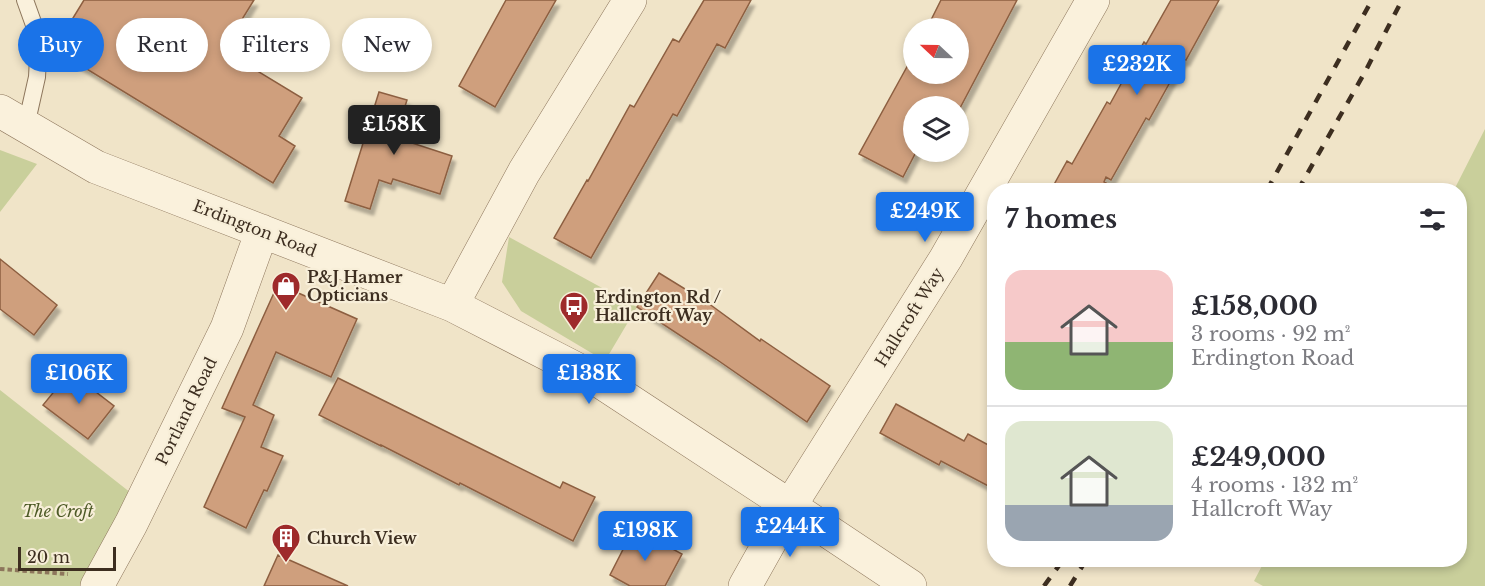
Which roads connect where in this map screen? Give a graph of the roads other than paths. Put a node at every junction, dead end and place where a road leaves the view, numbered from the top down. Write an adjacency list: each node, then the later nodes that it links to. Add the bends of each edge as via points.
1 (25, 0): 4 (lane, via 39,39 37,77)
2 (630, 0): 8 (street, via 524,172)
3 (1093, 0): 5 (street, Hallcroft Way)
4 (13, 118): 7 (street, Erdington Road, via 96,167)
5 (989, 183)
6 (987, 186): 9 (street, Hallcroft Way)
7 (262, 231): 8 (street, Erdington Road); 10 (street, Portland Road, via 227,328)
8 (452, 305): 9 (street, Erdington Road, via 598,380)
9 (790, 506): 11 (street, Hallcroft Way); 12 (street, Erdington Road)
10 (100, 583)
11 (745, 586)
12 (910, 586)

